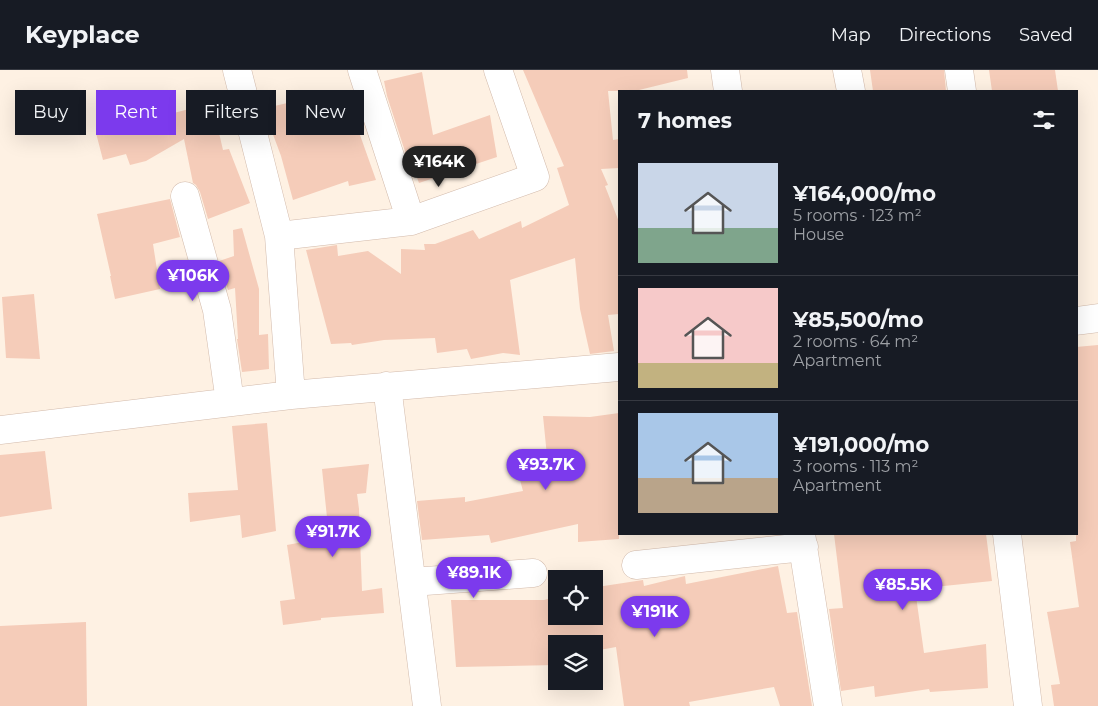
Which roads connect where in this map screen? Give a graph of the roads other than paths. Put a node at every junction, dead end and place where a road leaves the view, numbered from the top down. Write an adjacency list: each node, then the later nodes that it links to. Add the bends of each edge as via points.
1 (237, 70): 12 (street)
2 (362, 70): 11 (street)
3 (498, 70): 11 (street, via 535,177)
4 (725, 70): 7 (street)
5 (848, 70): 8 (street)
6 (959, 70): 9 (street)
7 (728, 90)
8 (851, 90)
9 (962, 90)
10 (185, 196): 18 (street, via 217,310)
11 (411, 221): 12 (street)
12 (279, 236): 17 (street)
13 (1098, 318): 14 (street)
14 (1078, 321)
15 (618, 367): 16 (street)
16 (387, 386): 17 (street); 24 (street)
17 (291, 395): 18 (street)
18 (230, 402): 19 (street)
19 (0, 430)
20 (1007, 535): 27 (street)
21 (802, 540): 22 (street); 26 (street)
22 (636, 566)
23 (533, 573): 24 (street)
24 (412, 582): 25 (street)
25 (427, 706)
26 (828, 706)
27 (1028, 706)

